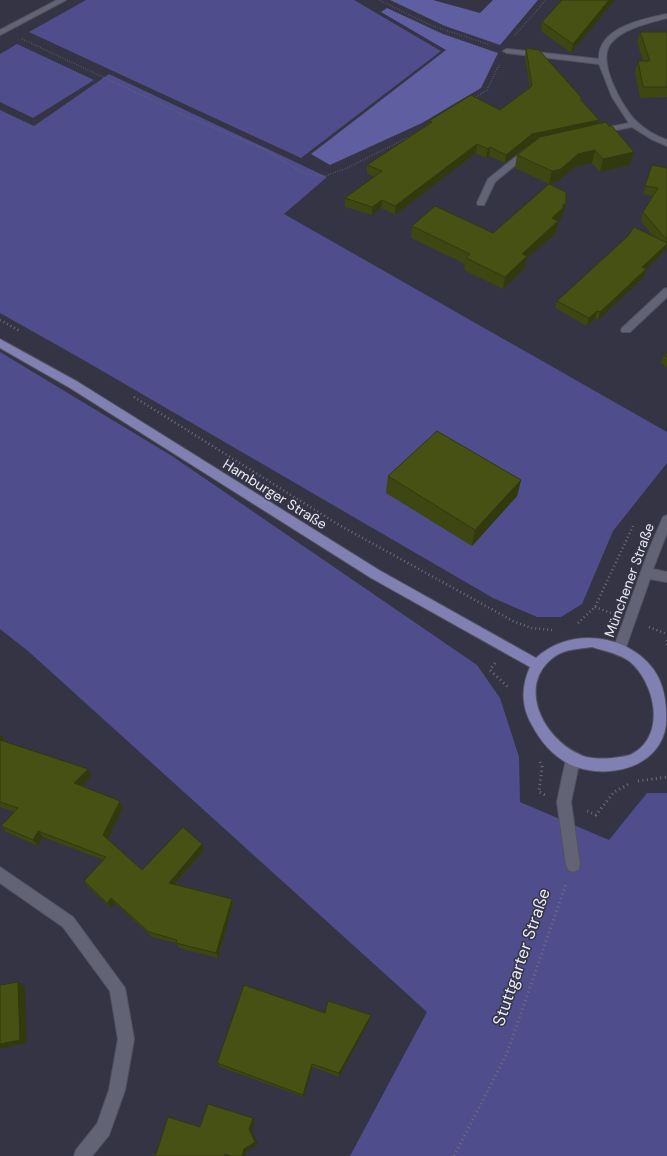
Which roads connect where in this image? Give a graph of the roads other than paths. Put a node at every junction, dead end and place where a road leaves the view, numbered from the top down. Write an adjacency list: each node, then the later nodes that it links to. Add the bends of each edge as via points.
1 (62, 0): 3 (street)
2 (667, 16): 5 (street, via 619,32 605,46)
3 (3, 31)
4 (507, 51): 5 (street)
5 (603, 62): 6 (street, via 614,95)
6 (634, 124): 7 (street); 8 (street)
7 (588, 134)
8 (667, 143)
9 (534, 146): 10 (street, via 491,181)
10 (481, 203)
11 (667, 291): 12 (street)
12 (626, 330)
13 (0, 343): 18 (main road, Hamburger Straße, via 74,385 375,574)
14 (667, 520): 15 (street, Münchener Straße)
15 (647, 573): 16 (street); 17 (street, Münchener Straße)
16 (667, 576)
17 (618, 650): 18 (main road, via 592,642 570,644 552,652); 19 (main road, via 633,658 650,673 660,691 665,711)
18 (537, 665): 20 (main road, via 529,683 528,702 535,723 549,742)
19 (662, 741): 20 (main road, via 635,759 614,765 591,764)
20 (573, 759): 21 (street, via 564,802)
21 (573, 865)
22 (0, 874): 23 (street, via 68,922 117,988 126,1039 118,1090 103,1129)
23 (82, 1156)

